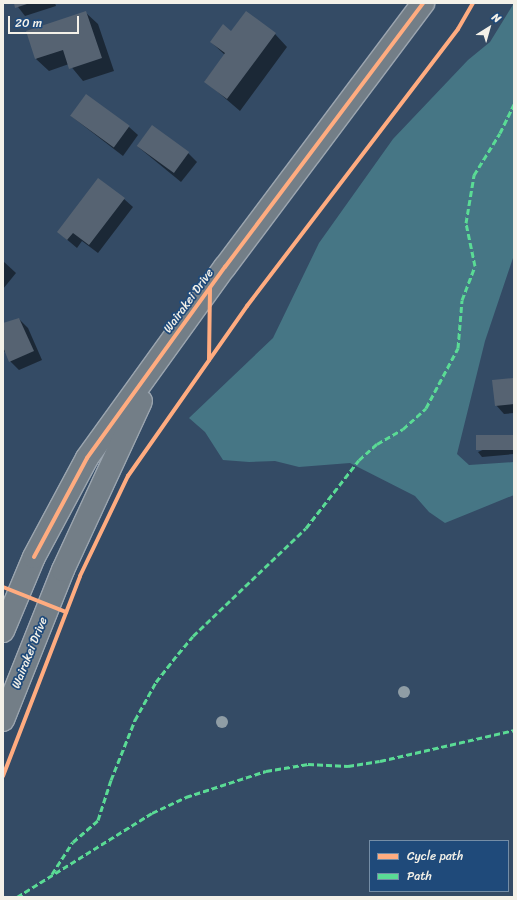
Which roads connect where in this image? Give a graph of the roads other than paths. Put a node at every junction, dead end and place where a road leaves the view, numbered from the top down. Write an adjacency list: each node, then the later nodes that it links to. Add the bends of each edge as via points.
1 (423, 3): 2 (main road, Wairakei Drive)
2 (168, 346): 3 (main road, Wairakei Drive, via 88,458 34,557); 5 (main road, Wairakei Drive, via 110,465)
3 (3, 630)
4 (3, 636): 5 (main road)
5 (32, 648): 6 (main road, Wairakei Drive)
6 (3, 720)

